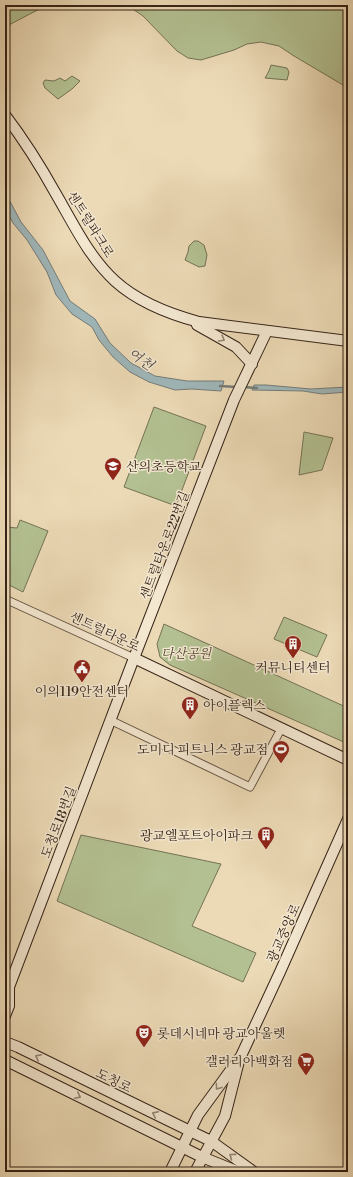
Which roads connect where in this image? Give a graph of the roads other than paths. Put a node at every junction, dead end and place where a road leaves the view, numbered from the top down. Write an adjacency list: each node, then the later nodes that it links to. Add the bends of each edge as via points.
1 (5, 115): 2 (street, 센트럴파크로, via 102,268 117,283 136,296 157,308)
2 (189, 320): 3 (street, 센트럴파크로); 5 (street, one-way to 5, via 236,347)
3 (267, 331): 4 (street, 센트럴파크로); 5 (street, 센트럴타운로22번길)
4 (348, 341)
5 (251, 365): 7 (street, 센트럴타운로22번길, via 234,400)
6 (5, 599): 7 (street, 센트럴타운로)
7 (134, 658): 8 (street, 도청로18번길); 9 (street, 센트럴타운로)
8 (110, 720): 9 (street, via 250,787); 12 (street, 도청로18번길)
9 (281, 729): 10 (street, 센트럴타운로)
10 (348, 760)
11 (348, 819): 15 (street, 광교중앙로)
12 (7, 991): 13 (street, 도청로18번길, via 9,1006)
13 (5, 1016)
14 (5, 1042): 17 (street, 도청로, one-way to 14)
15 (241, 1056): 17 (street, 광교중앙로, one-way to 17, via 198,1115); 18 (street, 광교중앙로, via 225,1116)
16 (5, 1060): 19 (street, one-way to 19)
17 (190, 1131): 18 (street, 도청로); 19 (street, 광교중앙로)
18 (211, 1141): 20 (street, 광교중앙로); 23 (street, 도청로, one-way to 18)
19 (182, 1147): 20 (street); 21 (street, 광교중앙로)
20 (202, 1157): 22 (street, 광교중앙로); 23 (street, via 239,1172)
21 (170, 1172)
22 (195, 1172)
23 (253, 1172)

